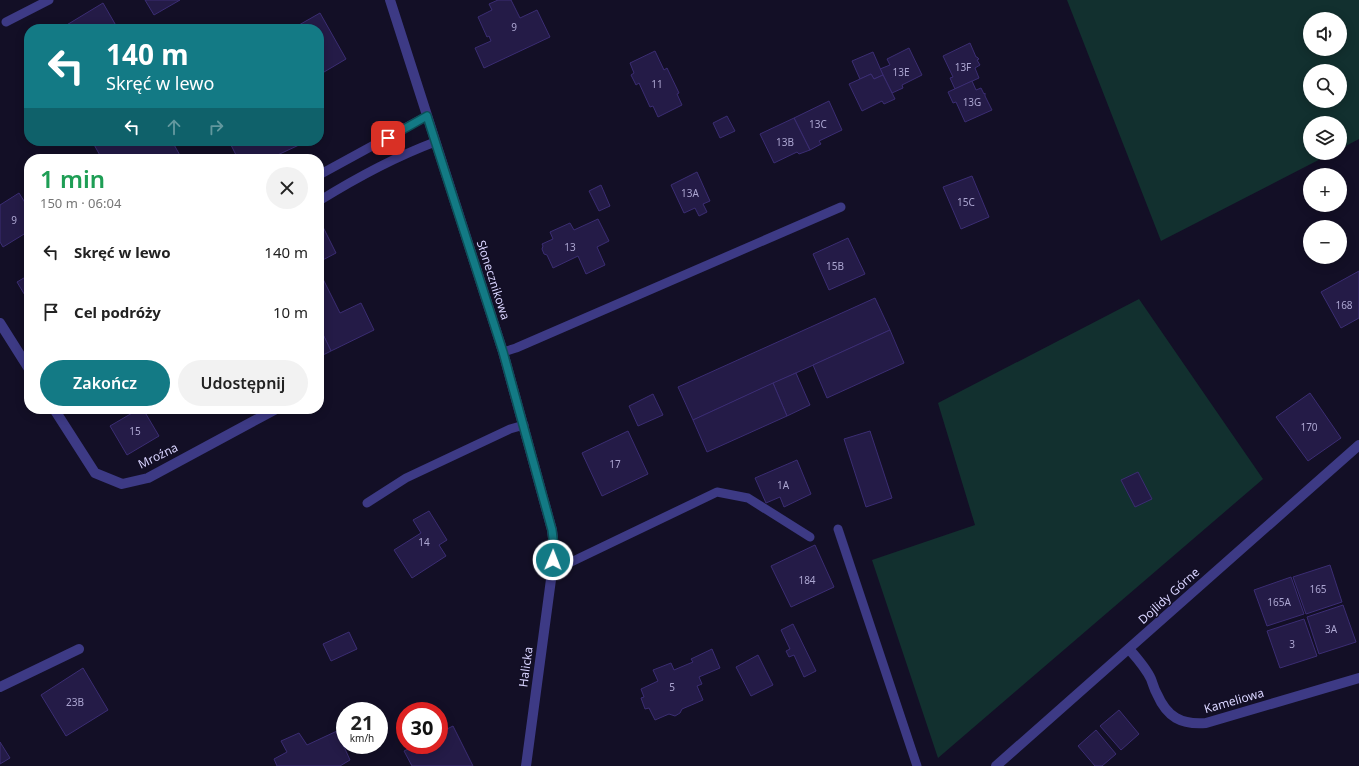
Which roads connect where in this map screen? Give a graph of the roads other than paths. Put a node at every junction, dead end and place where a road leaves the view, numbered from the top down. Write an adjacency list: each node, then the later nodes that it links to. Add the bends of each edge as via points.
1 (49, 0): 3 (lane)
2 (390, 0): 4 (street, Słonecznikowa)
3 (6, 22)
4 (427, 116): 5 (street, Słonecznikowa); 6 (lane)
5 (435, 142): 7 (lane, via 411,151); 10 (street, Słonecznikowa)
6 (324, 171)
7 (324, 198)
8 (842, 207): 10 (lane)
9 (0, 323): 11 (street)
10 (503, 352): 14 (street, Słonecznikowa)
11 (24, 361)
12 (57, 414): 13 (street, Mroźna, via 95,473 122,484 148,478)
13 (267, 414)
14 (524, 425): 16 (lane, via 510,429 406,478); 19 (street, Słonecznikowa, via 552,530)
15 (1359, 445): 21 (street, Dojlidy Górne)
16 (367, 503)
17 (838, 529): 25 (lane)
18 (810, 537): 19 (lane, via 748,498 717,492)
19 (552, 572): 24 (street, Halicka)
20 (79, 649): 23 (street)
21 (1129, 649): 22 (street, Kameliowa, via 1146,670 1168,713 1185,723 1206,723); 26 (street, Dojlidy Górne)
22 (1359, 678)
23 (0, 687)
24 (526, 766)
25 (917, 766)
26 (996, 766)

